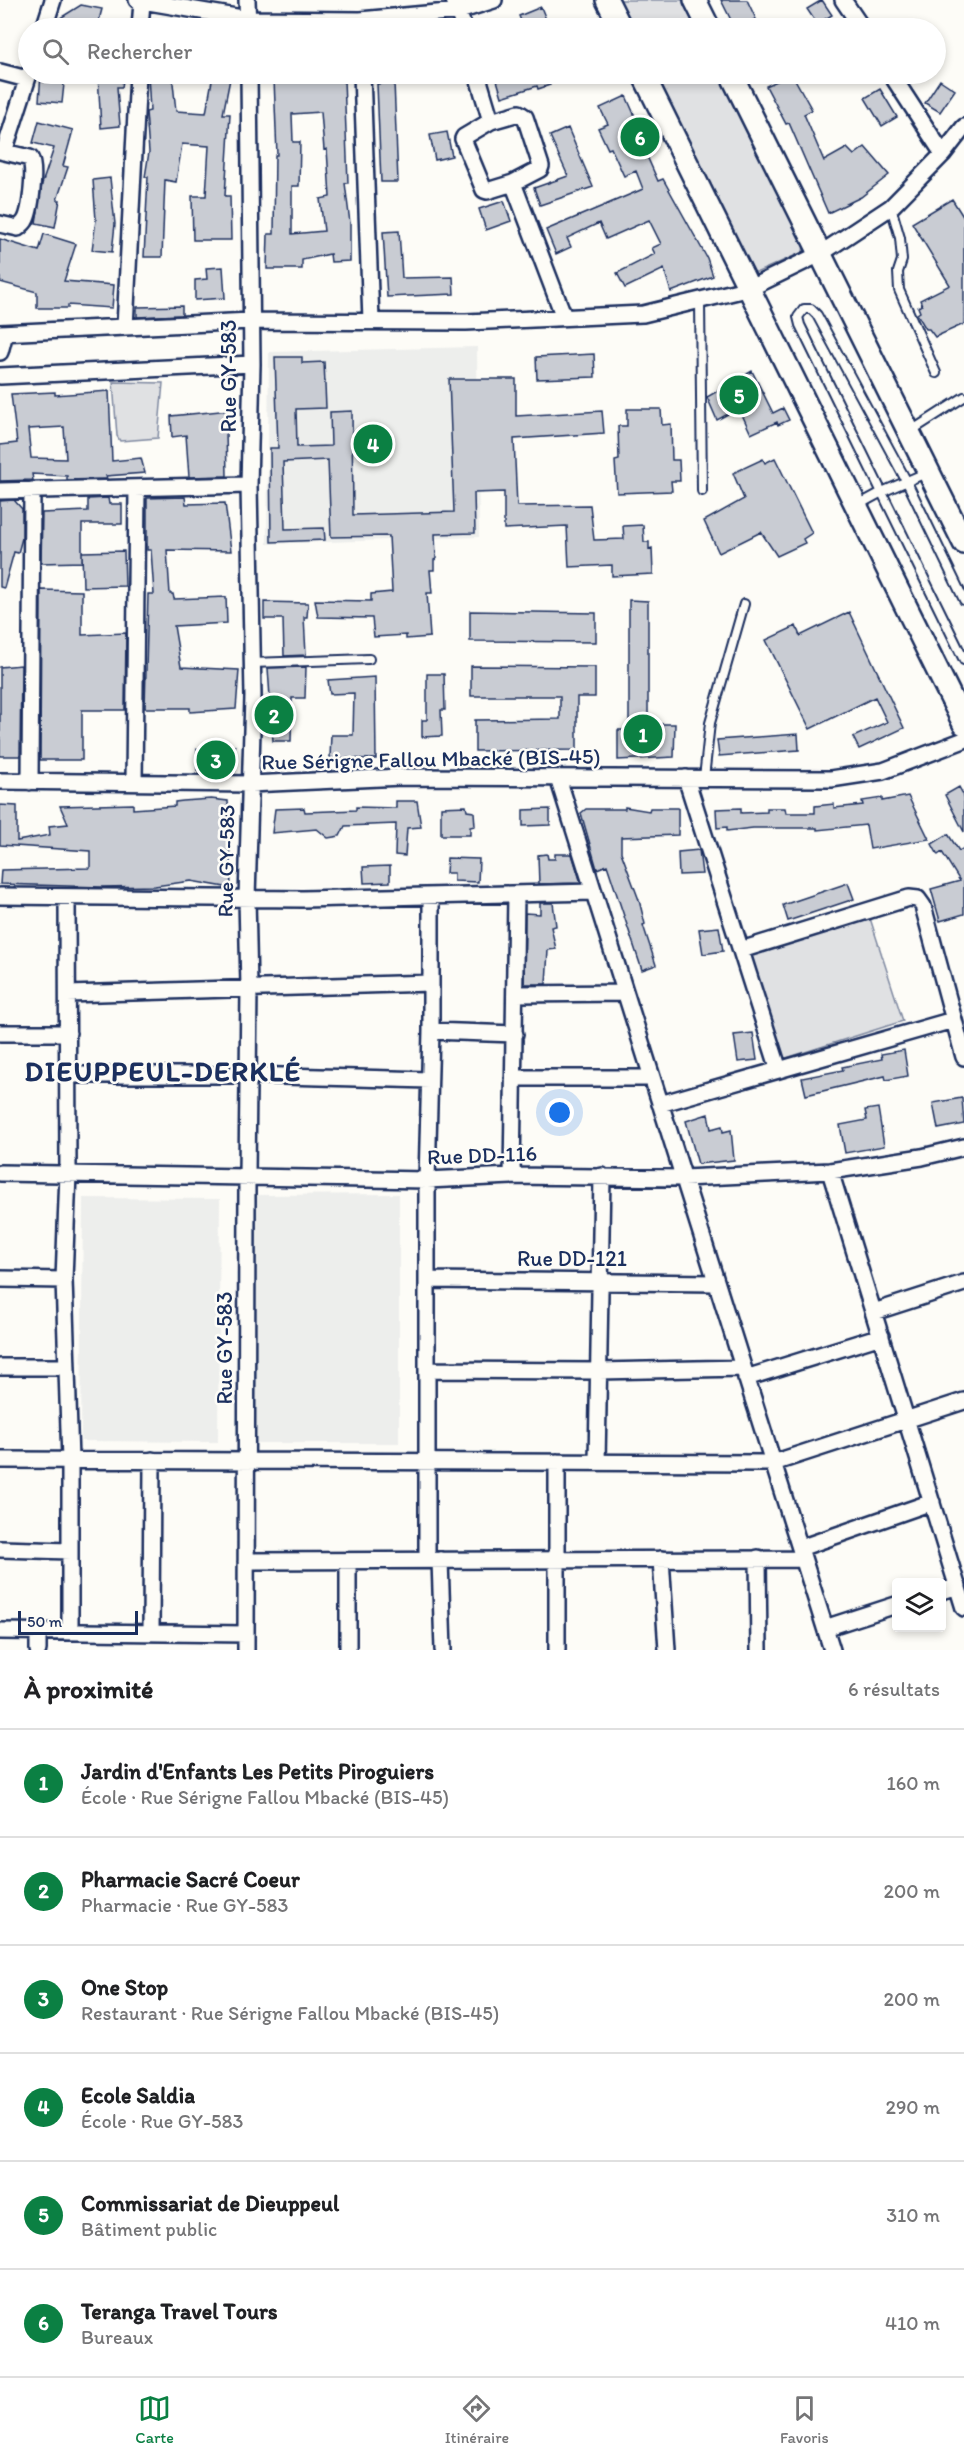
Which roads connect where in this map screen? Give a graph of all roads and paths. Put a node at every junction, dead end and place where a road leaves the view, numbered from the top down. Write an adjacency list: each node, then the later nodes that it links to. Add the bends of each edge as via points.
1 (53, 0): 9 (street)
2 (247, 0): 12 (street)
3 (494, 0): 8 (street)
4 (607, 0): 14 (street)
5 (695, 0): 15 (street)
6 (843, 0): 16 (street)
7 (139, 1): 10 (street); 11 (street)
8 (457, 6): 13 (street)
9 (47, 18)
10 (140, 18)
11 (220, 18)
12 (248, 18)
13 (392, 18)
14 (616, 18)
15 (704, 18)
16 (855, 18)
17 (0, 72): 18 (street)
18 (18, 75)
19 (25, 84): 29 (street)
20 (138, 84): 40 (street)
21 (249, 84): 38 (street, Rue GY-583)
22 (362, 84): 39 (street)
23 (480, 84): 27 (street)
24 (648, 84): 35 (street)
25 (736, 84): 34 (street)
26 (898, 84): 30 (street)
27 (491, 121): 31 (street, via 463,139 484,190); 31 (street, via 519,113 525,117 541,165 537,172)
28 (963, 132): 30 (street)
29 (2, 151): 33 (street, via 30,158 34,175 25,221 18,228)
30 (943, 154): 32 (street)
31 (513, 183): 37 (street)
32 (891, 207): 34 (street); 44 (lane, via 900,238 899,291)
33 (0, 224)
34 (820, 254): 35 (street); 47 (street)
35 (750, 288): 36 (street); 56 (street)
36 (700, 301): 37 (street, via 643,314); 53 (lane)
37 (564, 317): 39 (street)
38 (251, 321): 39 (street); 40 (street); 43 (street, Rue GY-583)
39 (371, 321)
40 (126, 327): 41 (street)
41 (2, 333): 42 (street)
42 (0, 352)
43 (252, 364): 45 (street); 50 (street, Rue GY-583)
44 (936, 373)
45 (0, 376)
46 (964, 397): 47 (lane)
47 (910, 432): 48 (street)
48 (930, 471): 49 (lane); 57 (street)
49 (907, 482): 55 (lane); 55 (lane, via 817,315 804,309 798,317 800,325); 58 (lane)
50 (249, 485): 51 (street); 62 (street, Rue GY-583)
51 (137, 488): 52 (street); 70 (street)
52 (32, 490): 54 (street); 69 (street)
53 (702, 490)
54 (0, 491)
55 (882, 492): 56 (lane); 61 (lane)
56 (856, 506): 63 (street)
57 (964, 543)
58 (964, 600)
59 (744, 604): 67 (lane, via 710,723)
60 (369, 658): 62 (lane)
61 (964, 660)
62 (252, 663): 71 (street, Rue GY-583)
63 (964, 724)
64 (964, 740): 67 (street, Rue Sérigne Fallou Mbacké (BIS-45), via 902,765 863,775 831,779)
65 (558, 778): 66 (street, Rue Sérigne Fallou Mbacké (BIS-45)); 71 (street, Rue Sérigne Fallou Mbacké (BIS-45), via 402,777); 72 (street)
66 (686, 778): 67 (street, Rue Sérigne Fallou Mbacké (BIS-45)); 78 (street)
67 (704, 778)
68 (0, 781): 69 (street, Rue Sérigne Fallou Mbacké (BIS-45))
69 (30, 782): 70 (street, Rue Sérigne Fallou Mbacké (BIS-45))
70 (134, 783): 71 (street, Rue Sérigne Fallou Mbacké (BIS-45))
71 (250, 784): 77 (street, Rue GY-583)
72 (594, 892): 73 (street); 81 (street)
73 (516, 894): 75 (street); 83 (street)
74 (0, 896): 76 (street)
75 (431, 897): 77 (street); 79 (street)
76 (67, 898): 77 (street); 82 (street)
77 (247, 898): 80 (street, Rue GY-583)
78 (741, 950): 84 (street, via 918,898); 90 (street)
79 (431, 983): 80 (street); 85 (street)
80 (249, 987): 82 (street); 91 (street, Rue GY-583)
81 (626, 993): 83 (street); 94 (street)
82 (68, 994): 87 (street)
83 (515, 994): 88 (street)
84 (953, 1020): 89 (street); 90 (street)
85 (431, 1031): 88 (street); 95 (street)
86 (0, 1033): 87 (street)
87 (68, 1033): 92 (street)
88 (515, 1034): 93 (street)
89 (964, 1057)
90 (779, 1070): 96 (street)
91 (247, 1075): 92 (street); 95 (street); 101 (street, Rue GY-583)
92 (68, 1076): 100 (street)
93 (513, 1078): 94 (street); 102 (street)
94 (652, 1078): 96 (street)
95 (429, 1080): 105 (street)
96 (660, 1104): 104 (street)
97 (964, 1147): 98 (street, Rue DD-116)
98 (830, 1171): 104 (street, Rue DD-116); 112 (street)
99 (0, 1173): 100 (street, Rue DD-116)
100 (68, 1173): 101 (street, Rue DD-116); 107 (street)
101 (247, 1176): 105 (street, Rue DD-116); 124 (street, Rue GY-583)
102 (512, 1176): 103 (street, Rue DD-116); 105 (street, Rue DD-116)
103 (603, 1176): 104 (street, Rue DD-116); 109 (street)
104 (684, 1178): 110 (street)
105 (427, 1180): 108 (street)
106 (0, 1279): 107 (street)
107 (64, 1280): 115 (street)
108 (428, 1280): 109 (street, Rue DD-121); 116 (street)
109 (601, 1281): 110 (street, Rue DD-121); 117 (street)
110 (716, 1282): 118 (street)
111 (964, 1283): 112 (street)
112 (874, 1312): 113 (street)
113 (881, 1336): 118 (street); 120 (street)
114 (0, 1367): 115 (street)
115 (66, 1367): 122 (street)
116 (428, 1370): 117 (street); 125 (street)
117 (599, 1371): 118 (street); 127 (street)
118 (745, 1373): 128 (street)
119 (964, 1401): 120 (street)
120 (907, 1420): 128 (street); 129 (street)
121 (0, 1460): 122 (street)
122 (69, 1460): 123 (street); 131 (street)
123 (152, 1460): 124 (street); 148 (street)
124 (246, 1461): 125 (street); 137 (street, Rue GY-583)
125 (427, 1461): 126 (street); 136 (street)
126 (557, 1462): 127 (street); 134 (street)
127 (597, 1462): 128 (street)
128 (773, 1463): 132 (street)
129 (932, 1502): 132 (street); 139 (street)
130 (0, 1549): 131 (street)
131 (70, 1551): 147 (street)
132 (802, 1553): 133 (street); 144 (street)
133 (758, 1558): 135 (street); 156 (street)
134 (556, 1559): 135 (street); 136 (street); 154 (street)
135 (661, 1559): 155 (street)
136 (434, 1560): 138 (street); 153 (street)
137 (246, 1561): 138 (street); 149 (street, Rue GY-583)
138 (348, 1561): 152 (street)
139 (958, 1564): 140 (street)
140 (957, 1586): 141 (street); 143 (street)
141 (946, 1590)
142 (892, 1607): 144 (street)
143 (964, 1608)
144 (825, 1628): 157 (street)
145 (0, 1630): 146 (street)
146 (38, 1631): 147 (street); 150 (street)
147 (70, 1632): 148 (street)
148 (151, 1633): 149 (street)
149 (246, 1634): 151 (street, Rue GY-583)
150 (38, 1650)
151 (246, 1650)
152 (348, 1650)
153 (443, 1650)
154 (557, 1650)
155 (667, 1650)
156 (759, 1650)
157 (832, 1650)

